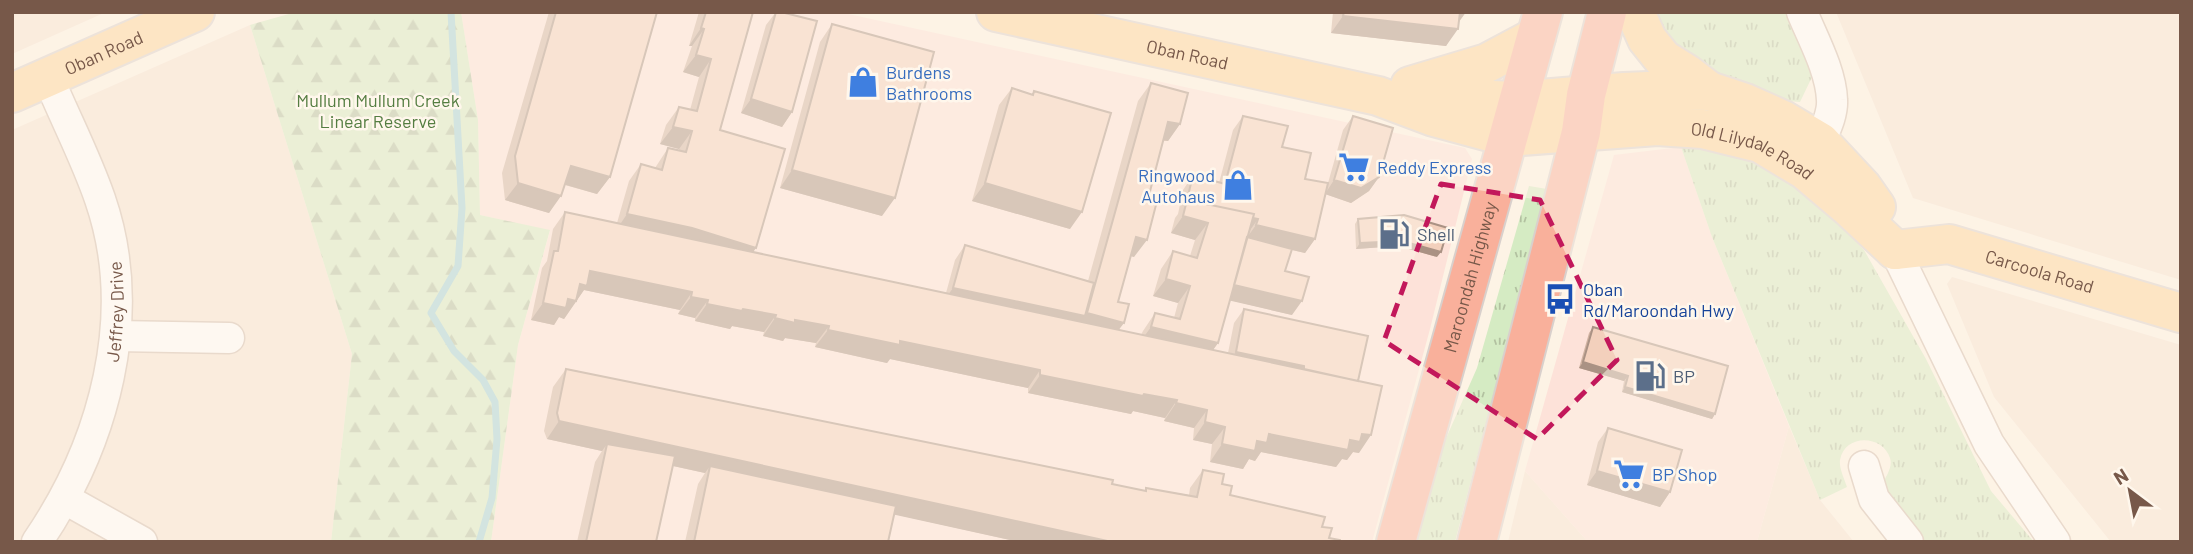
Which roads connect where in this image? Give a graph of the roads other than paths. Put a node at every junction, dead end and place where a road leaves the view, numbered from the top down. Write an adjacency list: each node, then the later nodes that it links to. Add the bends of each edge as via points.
1 (195, 12): 7 (main road, Oban Road)
2 (996, 12): 10 (main road, Oban Road)
3 (1608, 12): 11 (highway)
4 (1635, 12): 8 (main road, via 1647,39 1663,59)
5 (1802, 12): 13 (street, via 1826,71 1832,102)
6 (1539, 25): 10 (main road, via 1487,63); 12 (highway, Maroondah Highway)
7 (48, 77): 9 (main road, Oban Road); 16 (street, Jeffrey Drive, via 107,221 117,290)
8 (1709, 92): 11 (main road, Old Lilydale Road, via 1673,90); 13 (main road, Old Lilydale Road, via 1783,120)
9 (12, 93)
10 (1378, 96): 12 (main road, Oban Road, via 1480,98)
11 (1583, 114): 12 (main road, Oban Road); 13 (main road, Old Lilydale Road, via 1703,129); 23 (highway)
12 (1512, 119): 22 (highway, Maroondah Highway)
13 (1812, 156): 14 (main road, Old Lilydale Road, via 1850,208)
14 (1895, 250): 15 (main road, Carcoola Road, via 1949,244); 25 (street, Old Lilydale Road, via 1989,444)
15 (2181, 313)
16 (116, 336): 17 (street); 19 (street, Jeffrey Drive, via 96,425)
17 (229, 338)
18 (1864, 466): 24 (street, via 1874,499)
19 (65, 499): 20 (street, Jeffrey Drive); 21 (street)
20 (37, 542)
21 (142, 542)
22 (1396, 542)
23 (1477, 542)
24 (1908, 542)
25 (2055, 542)

